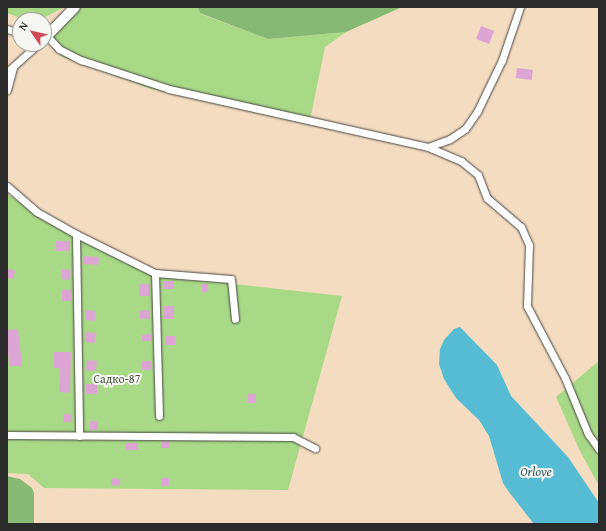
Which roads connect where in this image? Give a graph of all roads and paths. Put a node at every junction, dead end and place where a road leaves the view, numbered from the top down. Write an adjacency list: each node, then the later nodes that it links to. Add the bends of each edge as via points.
1 (75, 7): 3 (street)
2 (520, 7): 9 (street, via 502,60 477,112 465,129 450,139)
3 (52, 30)
4 (52, 43): 9 (street, via 81,60 169,89)
5 (29, 52): 6 (street)
6 (13, 66): 7 (street); 8 (street)
7 (7, 72)
8 (7, 90)
9 (428, 147): 18 (street, via 462,161 478,175 487,198 521,227 529,245 527,306 565,378 588,434)
10 (7, 186): 11 (street, via 37,212)
11 (76, 234): 12 (street); 16 (street)
12 (155, 273): 13 (street, via 231,279); 14 (street)
13 (235, 319)
14 (159, 416)
15 (7, 435): 16 (street)
16 (78, 436): 17 (street, via 293,437)
17 (315, 448)
18 (599, 449)

